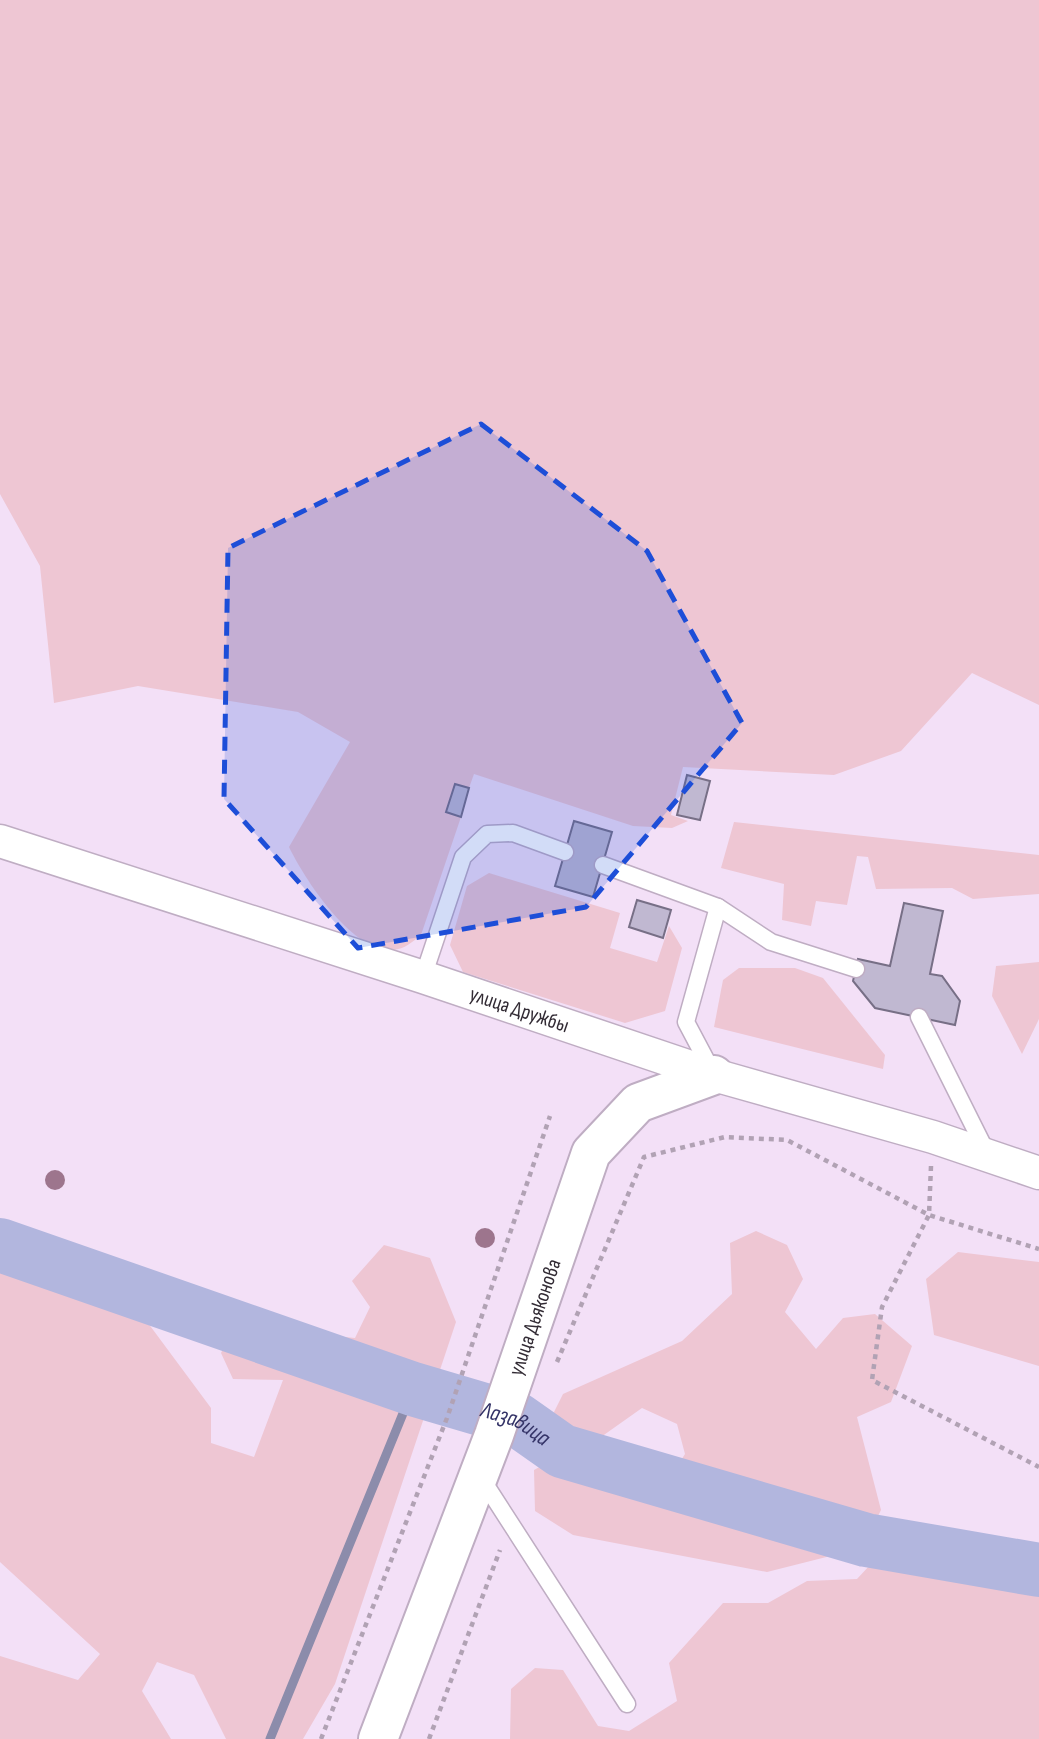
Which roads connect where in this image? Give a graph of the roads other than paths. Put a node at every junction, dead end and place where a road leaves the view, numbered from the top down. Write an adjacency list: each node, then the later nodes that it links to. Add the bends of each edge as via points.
1 (0, 841): 6 (street, улица Дружбы)
2 (565, 852): 6 (lane, via 513,833 487,834 463,857)
3 (603, 865): 4 (lane)
4 (718, 907): 5 (lane, via 771,942); 8 (lane, via 686,1022)
5 (856, 969)
6 (424, 977): 8 (street, улица Дружбы)
7 (919, 1017): 9 (lane)
8 (714, 1075): 9 (street, улица Дружбы); 11 (street, улица Дьяконова, via 638,1103 592,1153)
9 (989, 1157): 10 (street, улица Дружбы)
10 (1037, 1168)
11 (480, 1475): 12 (lane); 13 (street, улица Дьяконова)
12 (627, 1704)
13 (378, 1739)

